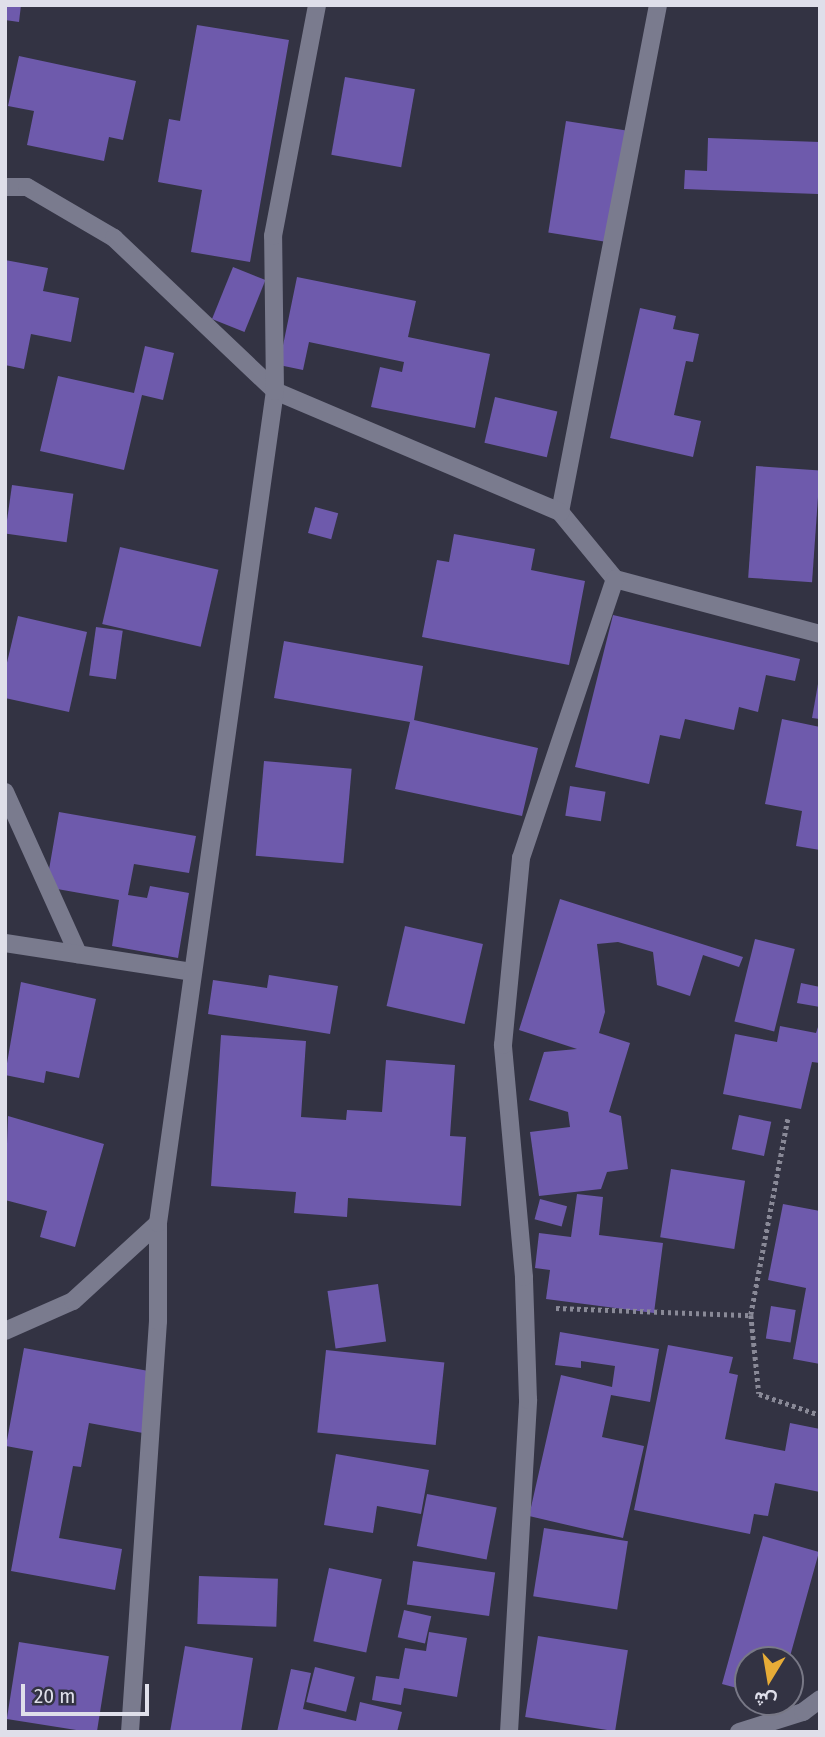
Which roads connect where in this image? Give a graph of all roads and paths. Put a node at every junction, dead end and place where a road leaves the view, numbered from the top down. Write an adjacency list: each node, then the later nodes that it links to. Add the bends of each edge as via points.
1 (317, 5): 4 (street, via 273,236)
2 (659, 5): 5 (street)
3 (5, 187): 4 (street, via 27,187 114,238)
4 (275, 391): 5 (street); 11 (street)
5 (560, 512): 6 (street)
6 (615, 579): 7 (street); 14 (street, via 521,858 503,1045)
7 (820, 634)
8 (5, 792): 10 (street)
9 (5, 943): 10 (street)
10 (78, 954): 11 (street)
11 (191, 972): 13 (street)
12 (788, 1119): 15 (path)
13 (158, 1223): 16 (street, via 73,1301); 19 (street, via 158,1321)
14 (525, 1307): 15 (path); 20 (street, via 528,1400)
15 (751, 1315): 17 (path, via 759,1394)
16 (5, 1331)
17 (820, 1415)
18 (820, 1699): 21 (street, via 803,1712)
19 (130, 1732)
20 (509, 1732)
21 (739, 1732)

